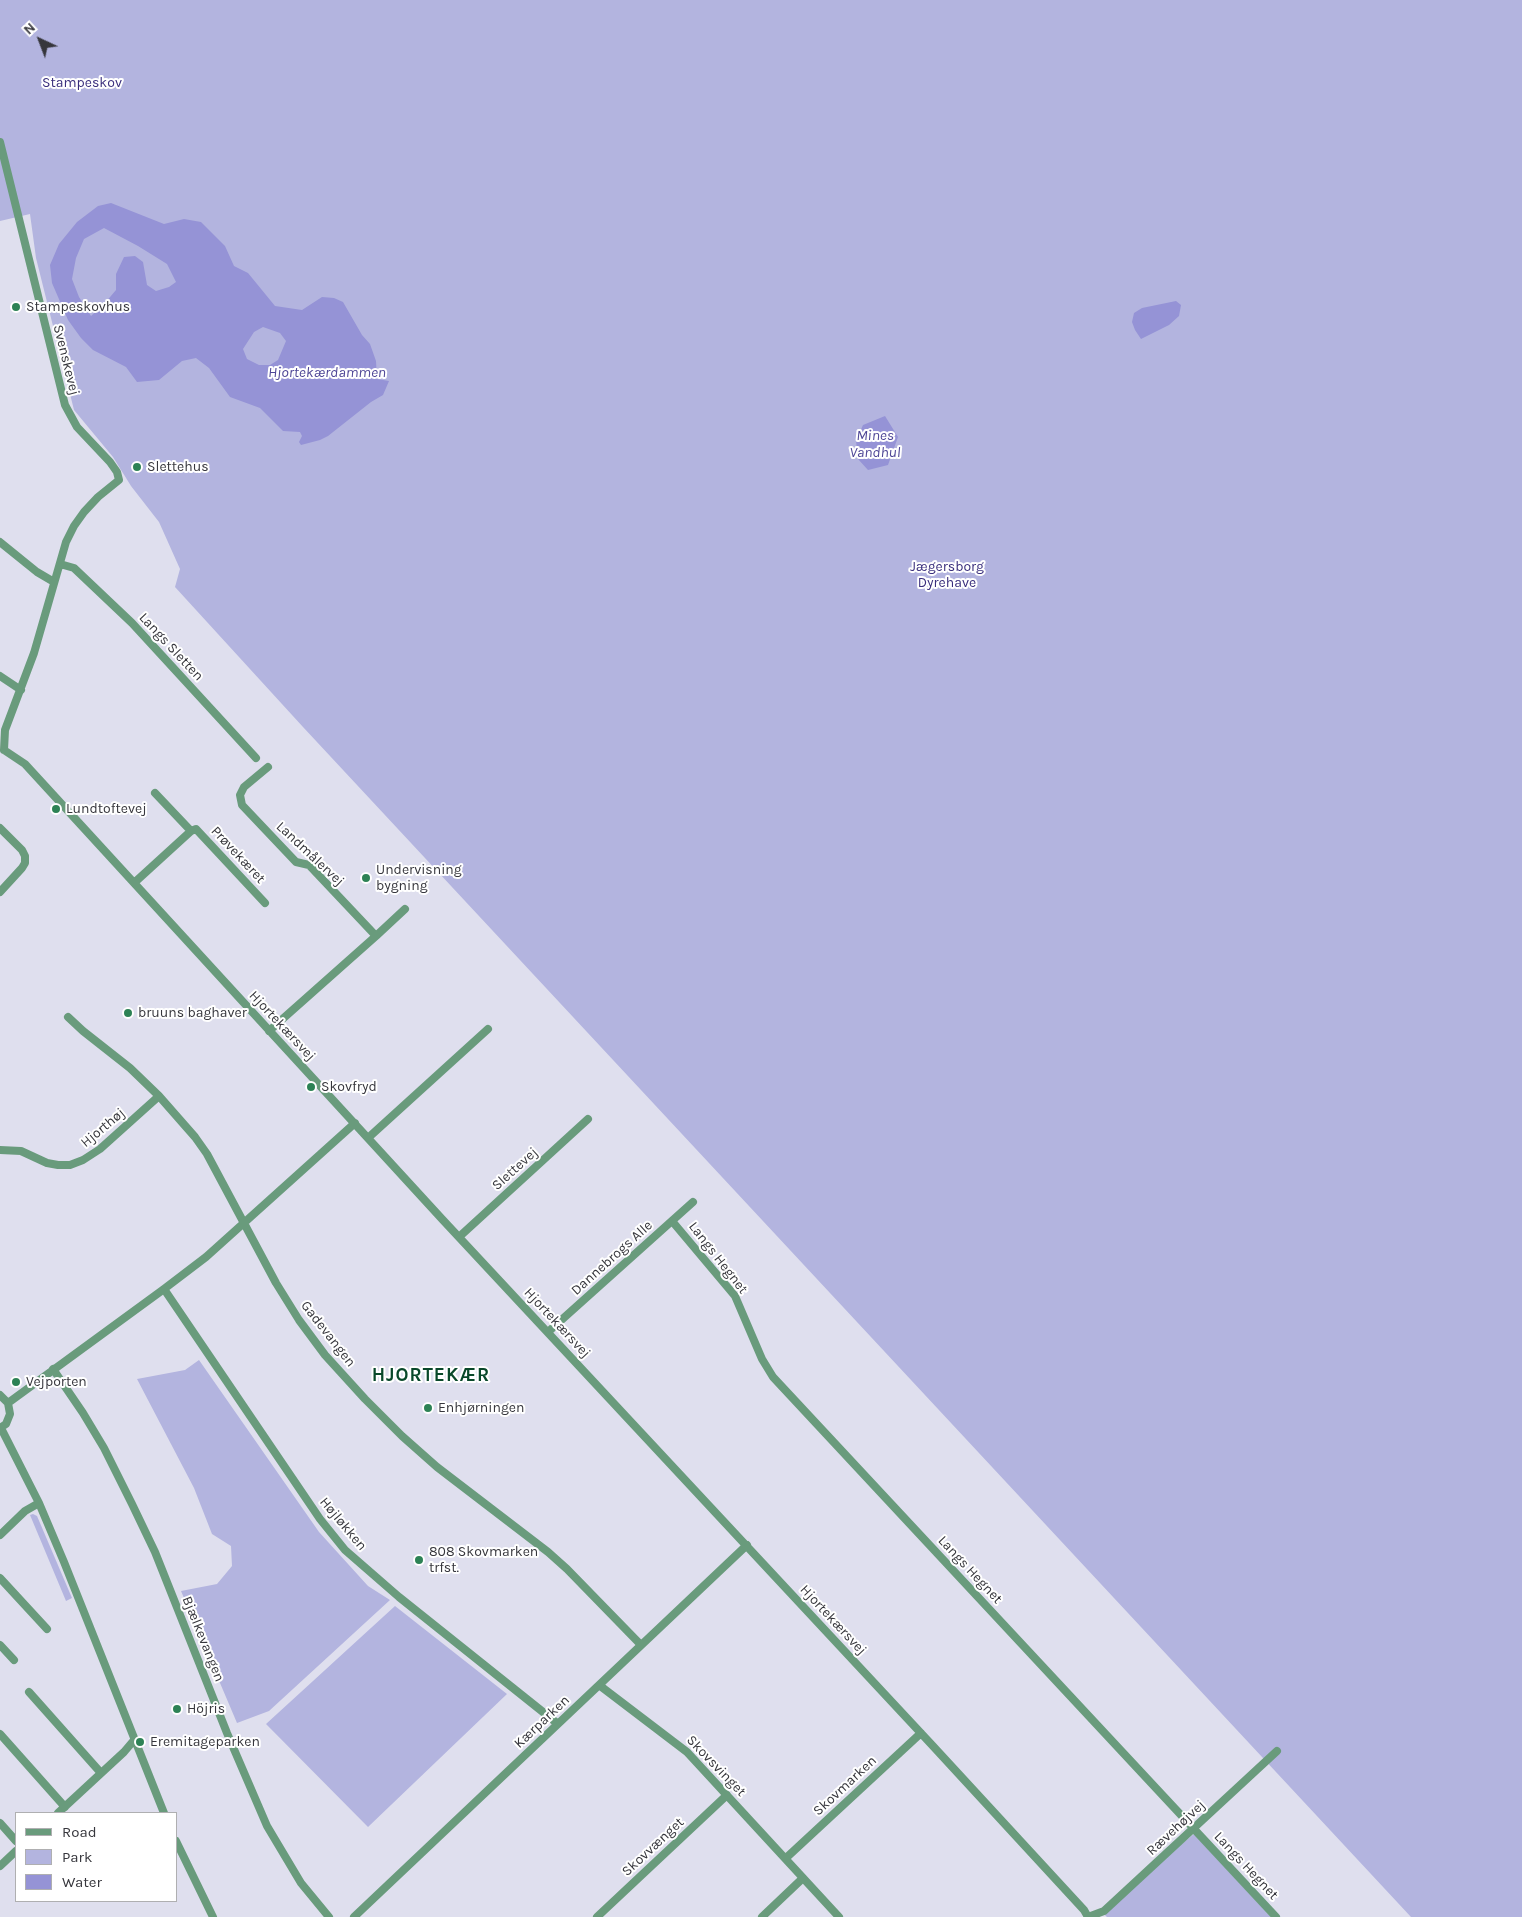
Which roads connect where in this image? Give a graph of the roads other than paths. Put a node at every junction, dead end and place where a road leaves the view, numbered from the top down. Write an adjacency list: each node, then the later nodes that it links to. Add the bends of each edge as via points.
1 (0, 142): 3 (street, Svenskevej, via 65,406 77,427 110,462 119,480 98,497 74,526)
2 (0, 542): 4 (street, via 36,572)
3 (60, 564): 4 (street); 8 (street, Langs Sletten, via 74,568 132,623)
4 (54, 582): 6 (street)
5 (0, 676): 6 (street)
6 (21, 690): 7 (street, via 5,730)
7 (2, 752): 13 (street, Hjortekærsvej, via 25,764)
8 (256, 758)
9 (268, 766): 17 (street, Landmålervej, via 244,787 240,795 242,804 296,862 309,865)
10 (155, 793): 12 (street, Prøvekæret)
11 (0, 828): 14 (street, via 25,856 22,868)
12 (191, 832): 13 (street, Prøvekæret); 15 (street, Prøvekæret, via 196,829)
13 (134, 884): 20 (street, Hjortekærsvej)
14 (0, 892)
15 (265, 903)
16 (406, 909): 17 (street)
17 (376, 936): 20 (street)
18 (68, 1017): 21 (street, Gadevangen)
19 (488, 1029): 24 (street)
20 (270, 1031): 23 (street, Hjortekærsvej)
21 (159, 1096): 25 (street, Hjorthøj, via 100,1149 70,1165 47,1163 21,1151); 28 (street, Gadevangen, via 207,1154)
22 (588, 1119): 29 (street, Slettevej)
23 (354, 1123): 24 (street, Hjortekærsvej); 28 (street)
24 (368, 1138): 29 (street, Hjortekærsvej)
25 (0, 1150)
26 (693, 1202): 27 (street, Dannebrogs Alle)
27 (672, 1221): 31 (street, Dannebrogs Alle); 57 (street, Langs Hegnet, via 735,1296 773,1377)
28 (244, 1223): 30 (street); 42 (street, Gadevangen, via 299,1320 365,1399 437,1467 567,1569)
29 (459, 1237): 31 (street, Hjortekærsvej)
30 (164, 1289): 32 (street); 46 (street, Højløkken, via 338,1543 371,1574)
31 (548, 1332): 38 (street, Hjortekærsvej)
32 (53, 1369): 34 (street); 65 (street, Bjælkevangen, via 104,1448 155,1552 268,1826 301,1883)
33 (0, 1395): 34 (street)
34 (8, 1403): 35 (street, via 10,1414)
35 (1, 1428): 36 (street)
36 (39, 1503): 37 (street, via 25,1511); 49 (street)
37 (0, 1535)
38 (747, 1545): 42 (street, Kærparken); 47 (street, Hjortekærsvej)
39 (0, 1578): 40 (street)
40 (47, 1629)
41 (0, 1644): 43 (street)
42 (641, 1645): 44 (street, Kærparken)
43 (14, 1660)
44 (599, 1685): 46 (street, Kærparken); 52 (street, Skovsvinget, via 679,1745)
45 (29, 1692): 51 (street)
46 (558, 1724): 66 (street, Kærparken)
47 (921, 1733): 61 (street, Skovmarken); 70 (street, Hjortekærsvej)
48 (0, 1734): 53 (street)
49 (135, 1739): 51 (street); 55 (street)
50 (1277, 1751): 57 (street, Rævehøjvej)
51 (101, 1773): 53 (street)
52 (727, 1795): 61 (street, Skovsvinget); 67 (street, Skovvænget)
53 (65, 1807): 54 (street)
54 (59, 1812)
55 (164, 1812)
56 (0, 1823): 58 (street)
57 (1194, 1828): 70 (street, Rævehøjvej, via 1104,1911); 71 (street, Langs Hegnet)
58 (15, 1840)
59 (178, 1845): 64 (street)
60 (15, 1852): 62 (street)
61 (786, 1858): 63 (street, Skovsvinget)
62 (0, 1866)
63 (803, 1878): 68 (street); 69 (street, Skovsvinget)
64 (213, 1917)
65 (329, 1917)
66 (354, 1917)
67 (597, 1917)
68 (762, 1917)
69 (839, 1917)
70 (1088, 1917)
71 (1276, 1917)

